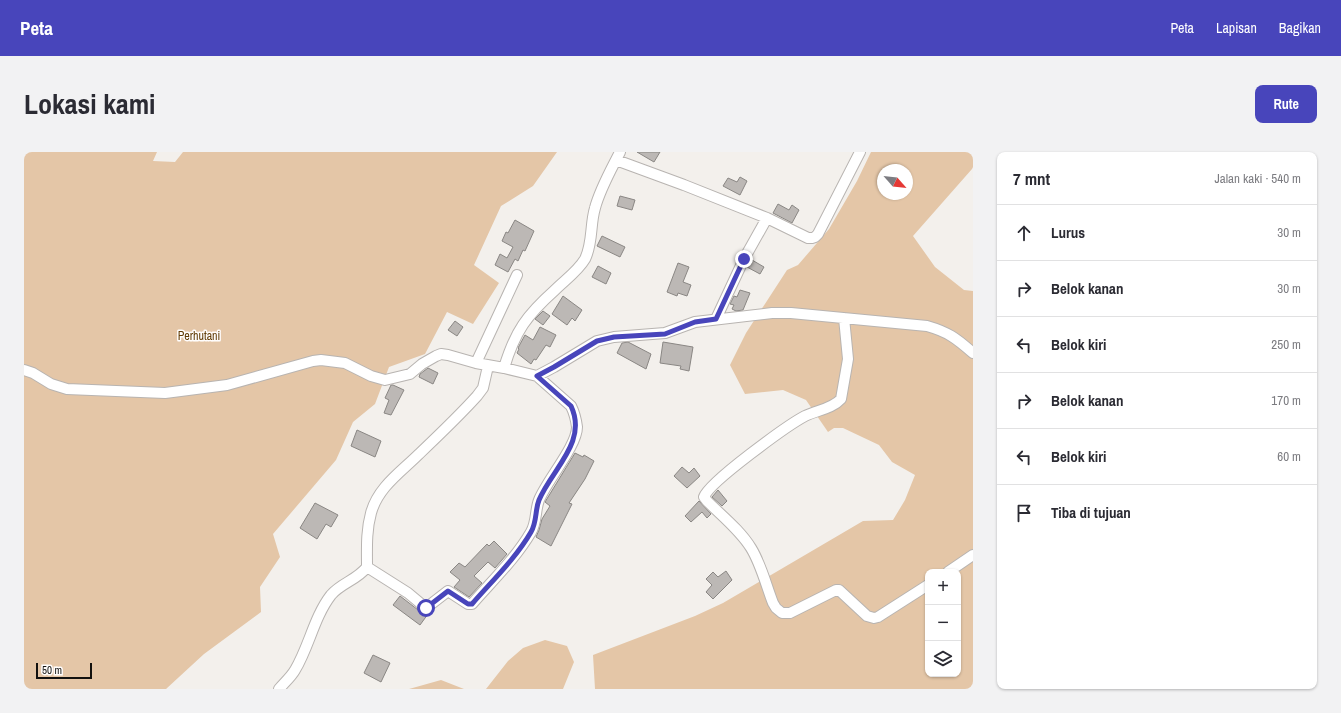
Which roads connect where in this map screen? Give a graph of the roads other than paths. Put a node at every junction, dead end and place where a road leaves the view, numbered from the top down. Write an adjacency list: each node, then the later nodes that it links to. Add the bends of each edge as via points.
1 (860, 152): 3 (street, via 815,237 808,238)
2 (618, 156): 3 (street); 10 (street, via 595,207 585,259 527,317 512,344)
3 (767, 218): 6 (street, via 740,266)
4 (517, 275): 8 (street)
5 (844, 318): 6 (street, via 772,313); 7 (street, via 926,326 944,331); 16 (street, via 848,359 841,399 805,416 770,439 726,473 704,496 752,548 773,603 782,613 790,613 839,590 867,616 874,618)
6 (716, 319): 12 (street, via 695,322 665,334 614,337 597,341)
7 (973, 353)
8 (476, 363): 9 (street); 11 (street, via 441,354 410,374 385,380 345,363 321,360 227,385 165,393 67,389)
9 (488, 366): 10 (street); 14 (street, via 483,388 477,396 391,480 380,494 371,511 367,530)
10 (504, 368): 12 (street)
11 (24, 370)
12 (537, 376): 14 (street, via 571,406 577,427 575,436 539,499 531,532 472,604 448,591 426,608 408,593)
13 (973, 554): 15 (street)
14 (367, 568): 17 (street, via 331,595 294,671)
15 (952, 569)
16 (925, 587)
17 (279, 689)

